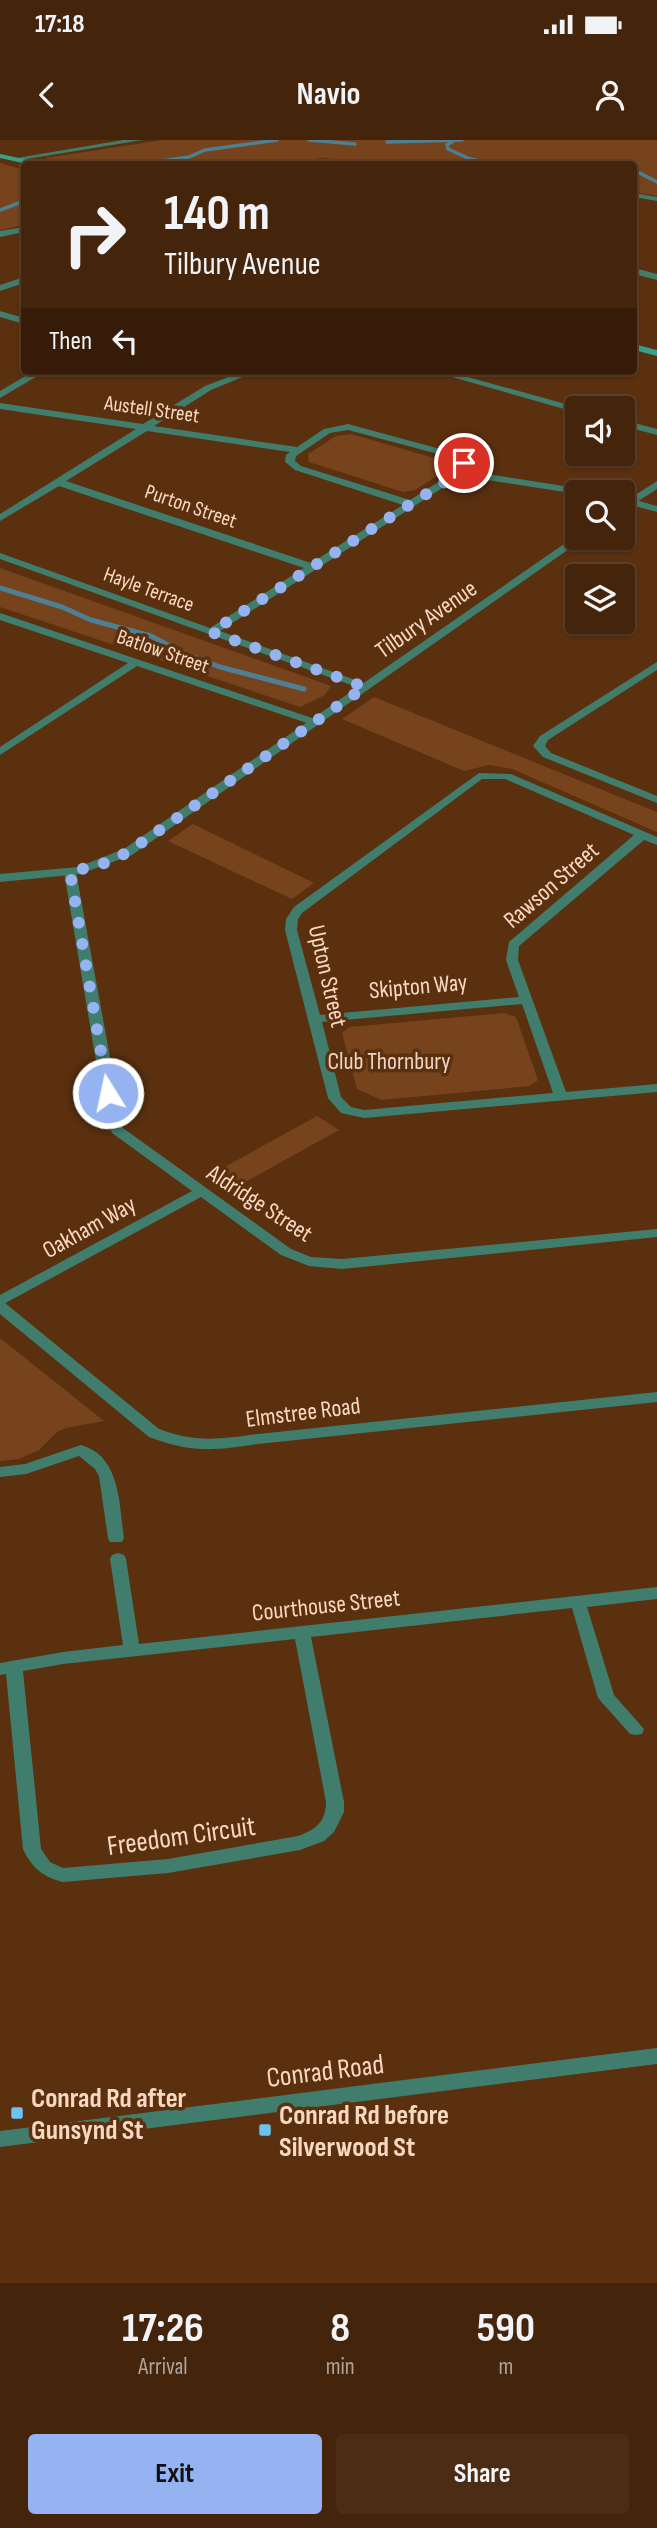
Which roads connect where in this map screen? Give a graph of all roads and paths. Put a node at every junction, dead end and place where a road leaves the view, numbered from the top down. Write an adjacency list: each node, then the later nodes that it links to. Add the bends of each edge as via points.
1 (137, 140): 3 (street)
2 (0, 156): 3 (main road)
3 (15, 159): 4 (main road)
4 (22, 161)
5 (637, 197): 6 (street)
6 (657, 199)
7 (21, 230): 8 (street)
8 (0, 234)
9 (637, 272): 10 (street)
10 (657, 277)
11 (21, 281): 12 (street)
12 (0, 288)
13 (0, 314): 14 (street)
14 (21, 320)
15 (637, 345): 16 (main road)
16 (657, 350)
17 (22, 375): 21 (street)
18 (34, 375): 22 (street)
19 (242, 375): 26 (street, via 208,388)
20 (451, 375): 24 (street)
21 (0, 388)
22 (0, 395)
23 (0, 405): 26 (street, Austell Street)
24 (565, 406)
25 (635, 426): 27 (street)
26 (145, 427): 28 (street, Austell Street); 30 (street)
27 (657, 432)
28 (298, 450): 29 (street, via 333,429 356,427 456,456 464,463); 34 (street, via 289,459 298,468)
29 (459, 473): 32 (street); 34 (street)
30 (58, 482): 37 (street); 40 (street, Purton Street)
31 (657, 484): 33 (street)
32 (565, 489)
33 (635, 498)
34 (411, 504): 40 (street)
35 (635, 504): 36 (street)
36 (657, 509)
37 (0, 518)
38 (565, 548): 45 (street, Tilbury Avenue)
39 (0, 556): 42 (street, Hayle Terrace)
40 (312, 567): 42 (street)
41 (0, 616): 43 (street, Batlow Street)
42 (211, 632): 45 (street, Hayle Terrace)
43 (136, 662): 46 (street, Batlow Street); 47 (street)
44 (657, 666): 48 (street, via 544,738 539,746 547,755)
45 (365, 687): 46 (street, Tilbury Avenue)
46 (314, 722): 51 (street, Tilbury Avenue, via 128,852)
47 (0, 752)
48 (657, 800)
49 (642, 835): 50 (street, Upton Street); 53 (street, Rawson Street, via 513,945 512,960); 54 (street, Upton Street, via 508,776 487,774 472,779 294,915 291,930)
50 (657, 841)
51 (70, 872): 52 (street, Tilbury Avenue); 57 (street, Aldridge Street, via 114,1125 125,1139)
52 (0, 878)
53 (526, 1000): 54 (street, Skipton Way); 56 (street, Rawson Street)
54 (314, 1018): 56 (street, Upton Street, via 335,1098 354,1114)
55 (657, 1088): 56 (street, Upton Street)
56 (561, 1096)
57 (200, 1192): 58 (street, Aldridge Street, via 286,1252 320,1263); 59 (street, Oakham Way)
58 (657, 1233)
59 (0, 1304): 60 (street, Elmstree Road, via 154,1433 194,1445)
60 (657, 1397)
61 (0, 1472): 62 (street, via 26,1469 82,1450 107,1476)
62 (116, 1538)
63 (118, 1559): 67 (street)
64 (657, 1592): 65 (street, Courthouse Street)
65 (578, 1602): 66 (street, Courthouse Street); 69 (street, via 606,1698)
66 (302, 1632): 67 (street, Courthouse Street); 68 (street, Freedom Circuit, via 335,1802 333,1819 324,1832 300,1843 168,1866 63,1875 38,1861 32,1849)
67 (132, 1650): 68 (street, Courthouse Street)
68 (7, 1668)
69 (636, 1729)
70 (657, 2056): 71 (street, Conrad Road)
71 (0, 2139)

